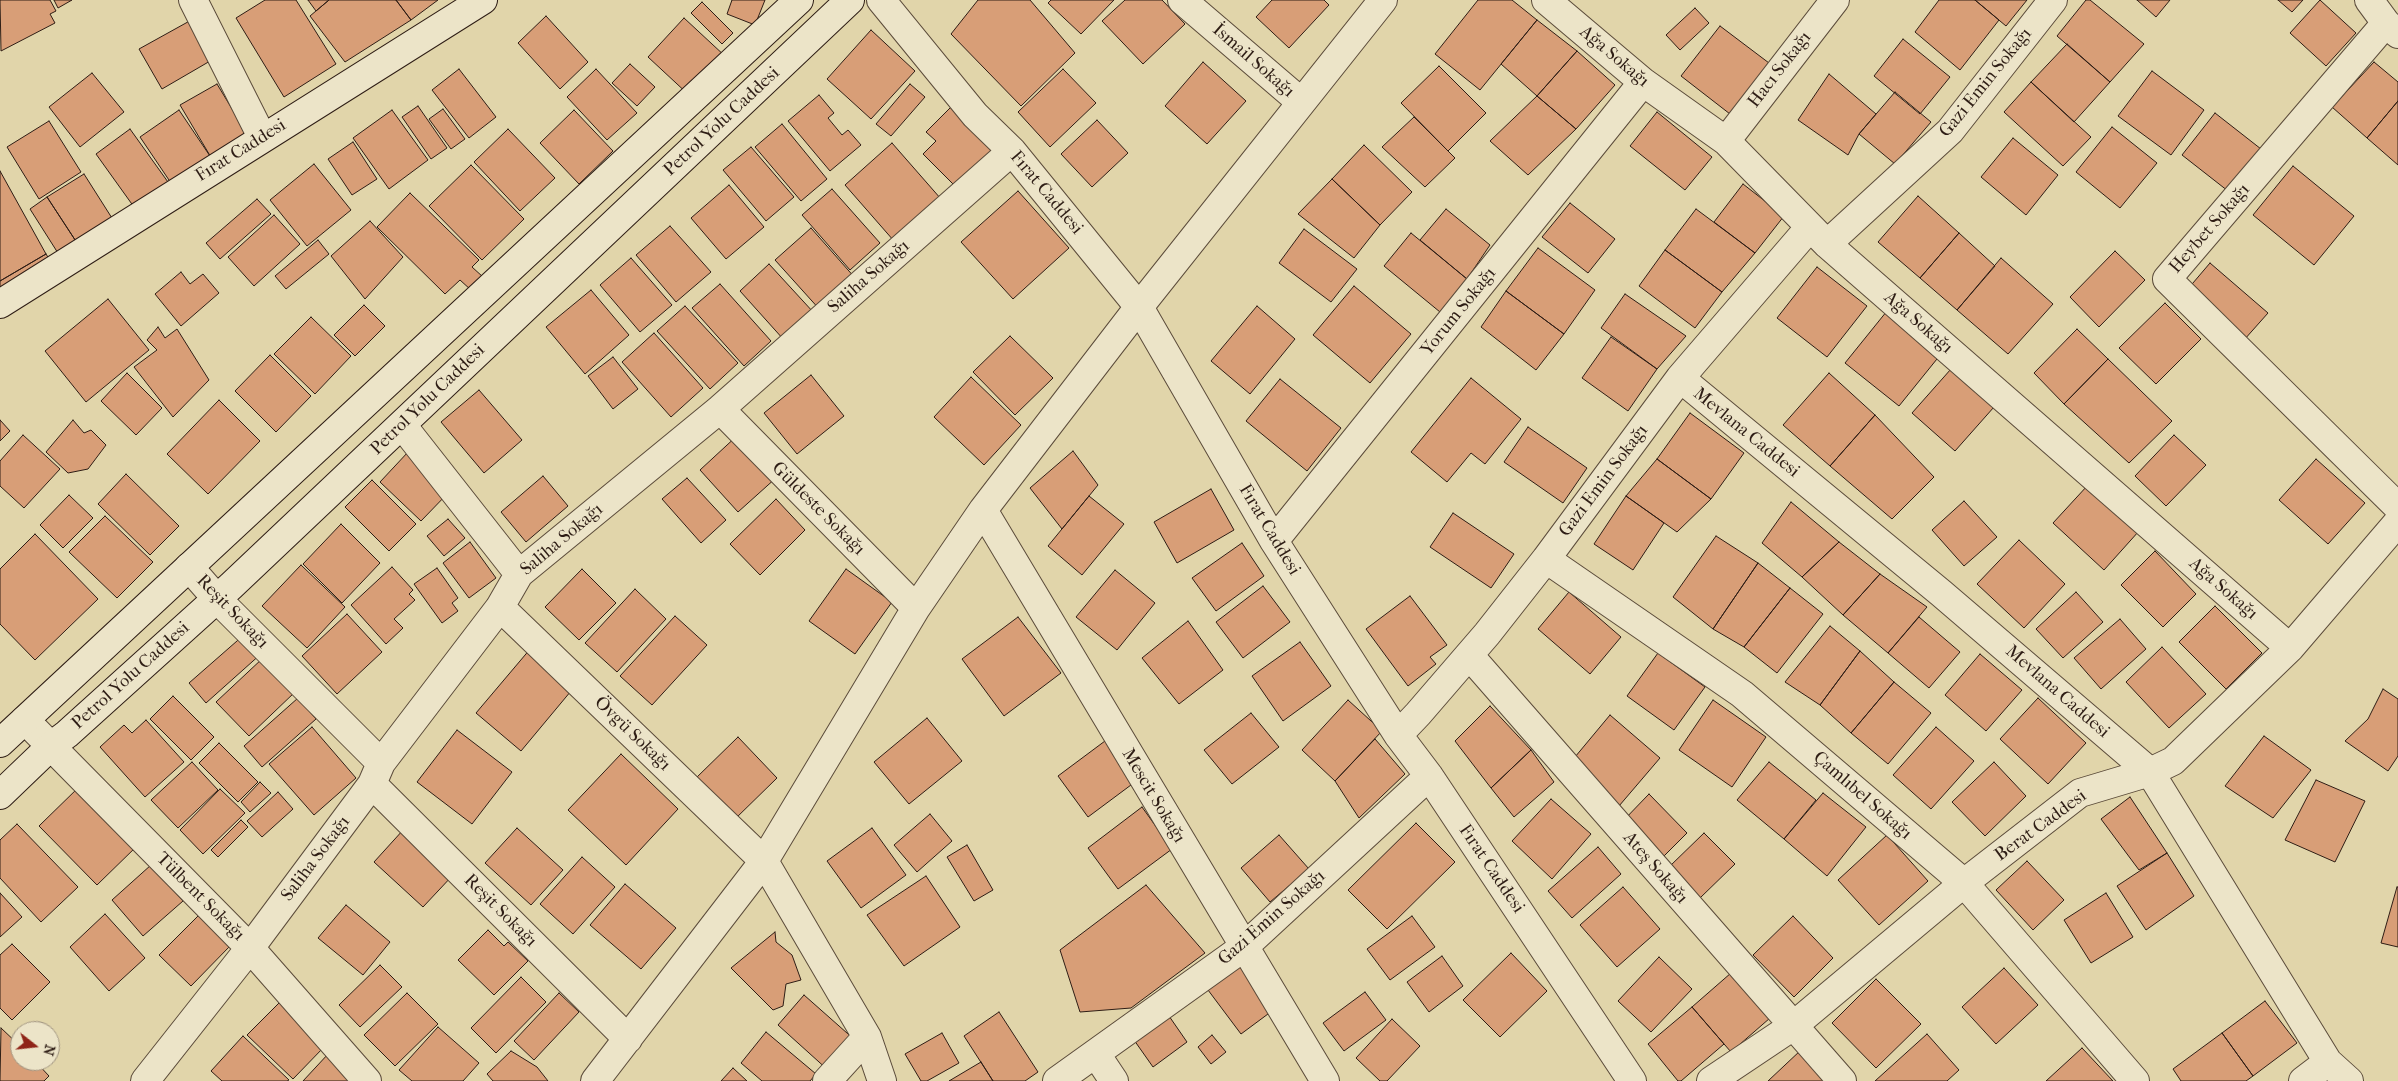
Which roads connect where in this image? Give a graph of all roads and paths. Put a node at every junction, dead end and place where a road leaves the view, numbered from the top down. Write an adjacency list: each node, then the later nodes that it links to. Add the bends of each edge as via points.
1 (193, 0): 15 (street)
2 (483, 0): 15 (street, Fırat Caddesi)
3 (798, 0): 29 (street)
4 (850, 0): 23 (street, Petrol Yolu Caddesi)
5 (881, 0): 17 (street, Fırat Caddesi, via 975,115)
6 (1182, 0): 14 (street, İsmail Sokağı)
7 (1384, 0): 14 (street)
8 (1546, 0): 13 (street, Ağa Sokağı)
9 (1835, 0): 16 (street, Hacı Sokağı)
10 (2053, 0): 18 (street, Gazi Emin Sokağı, via 1950,131)
11 (2369, 0): 12 (street)
12 (2392, 29): 24 (street, Heybet Sokağı, via 2167,279)
13 (1643, 82): 16 (street, Ağa Sokağı); 27 (street, Yorum Sokağı)
14 (1300, 102): 20 (street)
15 (262, 138): 19 (street, Fırat Caddesi)
16 (1726, 141): 18 (street, Ağa Sokağı)
17 (1012, 151): 20 (street, Fırat Caddesi); 22 (street, Saliha Sokağı)
18 (1818, 235): 21 (street, Gazi Emin Sokağı); 34 (street, Ağa Sokağı)
19 (0, 304)
20 (1139, 307): 25 (street); 27 (street, Fırat Caddesi)
21 (1680, 378): 28 (street, Gazi Emin Sokağı); 40 (street, Mevlana Caddesi, via 1941,593)
22 (720, 409): 30 (street, Saliha Sokağı); 33 (street, Güldeste Sokağı)
23 (402, 425): 30 (street); 31 (street, Petrol Yolu Caddesi)
24 (2398, 507)
25 (983, 510): 33 (street); 46 (street, Mescit Sokağı)
26 (2398, 522): 34 (street, Berat Caddesi)
27 (1274, 541): 37 (street, Fırat Caddesi)
28 (1546, 559): 35 (street, Gazi Emin Sokağı); 45 (street, Çamlıbel Sokağı, via 1742,694)
29 (189, 567): 31 (street, Reşit Sokağı); 36 (street)
30 (519, 574): 32 (street, Saliha Sokağı)
31 (217, 599): 39 (street, Petrol Yolu Caddesi); 41 (street, Reşit Sokağı)
32 (500, 607): 41 (street, Saliha Sokağı); 44 (street, Övgü Sokağı)
33 (916, 608): 44 (street)
34 (2290, 648): 40 (street, Berat Caddesi, via 2172,761)
35 (1469, 655): 37 (street, Gazi Emin Sokağı); 48 (street, Ateş Sokağı)
36 (25, 720): 38 (street); 39 (street, Tülbent Sokağı)
37 (1398, 735): 42 (street, Fırat Caddesi)
38 (0, 743)
39 (51, 746): 43 (street, Petrol Yolu Caddesi); 47 (street, Tülbent Sokağı)
40 (2150, 772): 45 (street, Berat Caddesi, via 2080,793); 52 (street, Mevlana Caddesi)
41 (377, 773): 47 (street, Saliha Sokağı); 50 (street, Reşit Sokağı)
42 (1429, 776): 46 (street, Gazi Emin Sokağı); 61 (street, Fırat Caddesi)
43 (0, 795)
44 (764, 861): 49 (street, Övgü Sokağı); 50 (street)
45 (1964, 884): 48 (street, Berat Caddesi); 64 (street, Çamlıbel Sokağı)
46 (1244, 947): 51 (street, Gazi Emin Sokağı); 60 (street, Mescit Sokağı)
47 (250, 948): 53 (street, Saliha Sokağı); 54 (street, Tülbent Sokağı)
48 (1793, 1026): 62 (street, Berat Caddesi); 63 (street, Ateş Sokağı)
49 (867, 1037): 56 (street); 57 (street, Övgü Sokağı)
50 (628, 1039): 55 (street)
51 (1096, 1054): 58 (street, Gazi Emin Sokağı); 59 (street)
52 (2328, 1062): 65 (street); 66 (street, Mevlana Caddesi)
53 (145, 1081)
54 (367, 1081)
55 (595, 1081)
56 (827, 1081)
57 (882, 1081)
58 (1057, 1081)
59 (1114, 1081)
60 (1325, 1081)
61 (1632, 1081)
62 (1711, 1081)
63 (1842, 1081)
64 (2135, 1081)
65 (2303, 1081)
66 (2349, 1081)

